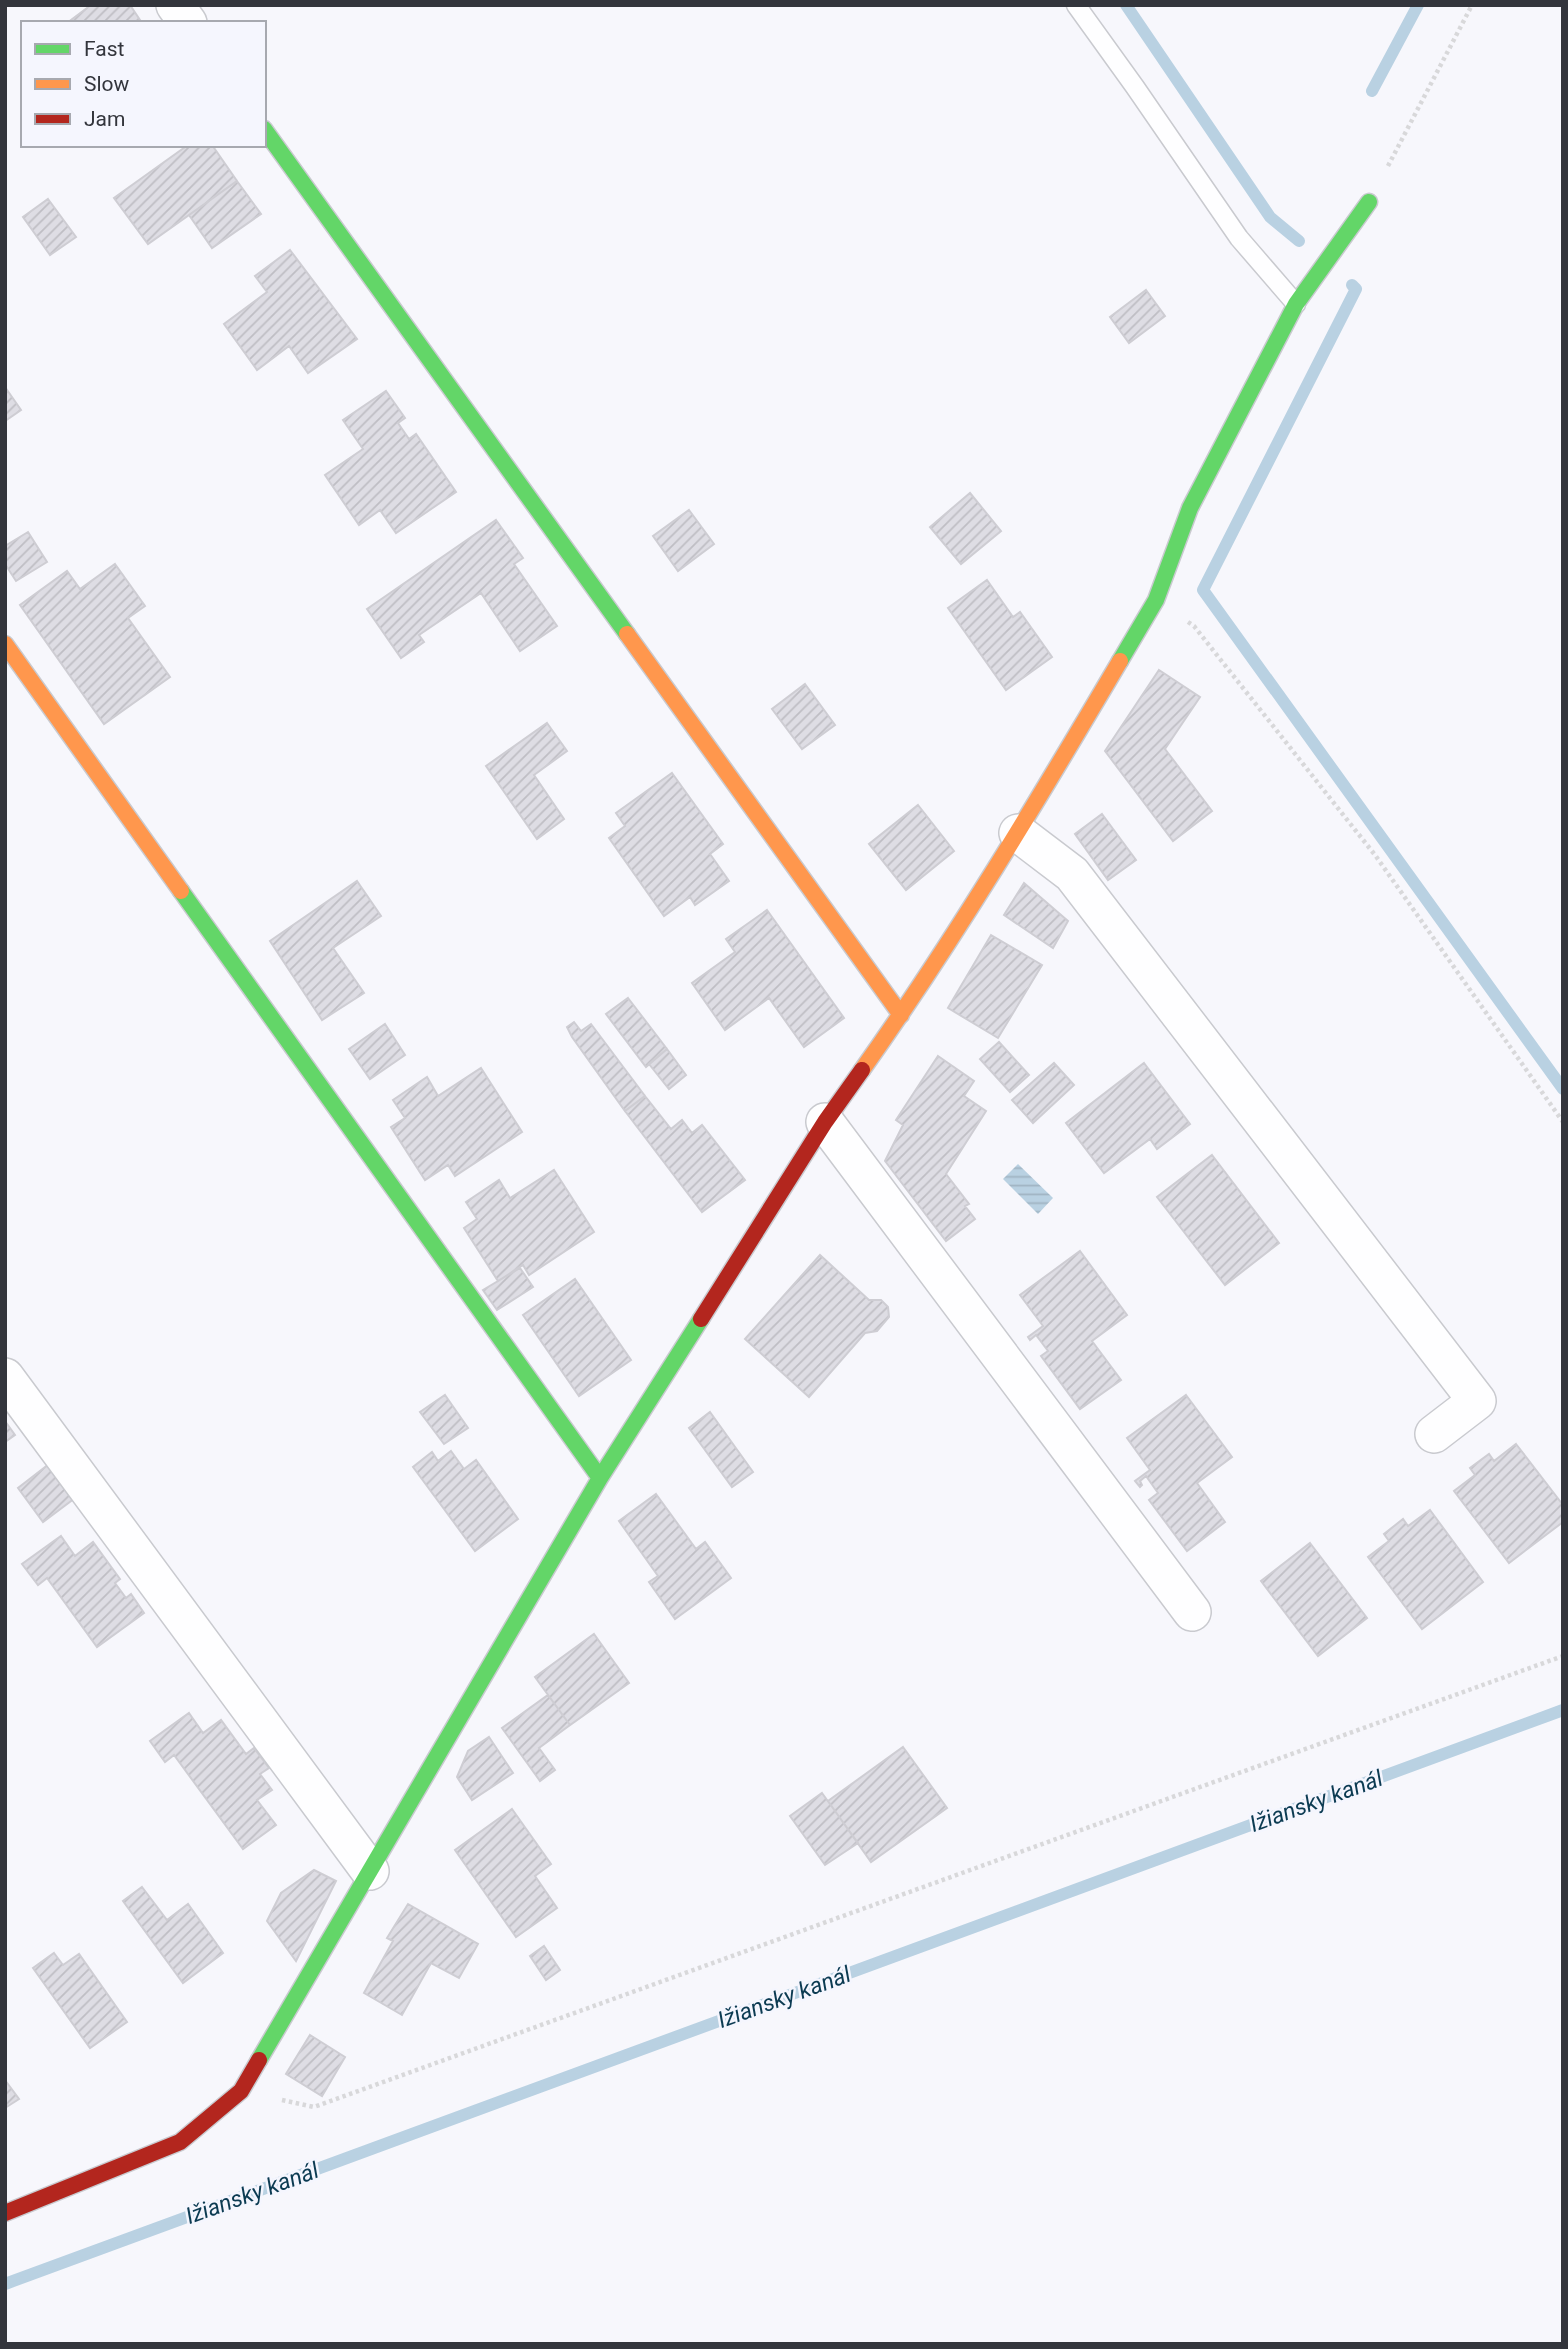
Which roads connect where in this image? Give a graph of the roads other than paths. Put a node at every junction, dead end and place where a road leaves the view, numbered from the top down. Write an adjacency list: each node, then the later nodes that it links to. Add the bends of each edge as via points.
1 (175, 5): 3 (street)
2 (1076, 5): 6 (lane, via 1239,238)
3 (187, 21)
4 (266, 132): 9 (street)
5 (1369, 202): 6 (street)
6 (1296, 304): 8 (street, via 1190,508 1156,600)
7 (5, 644): 13 (street)
8 (1018, 833): 9 (street); 12 (street, via 1072,874 1477,1401)
9 (901, 1015): 10 (street)
10 (825, 1122): 13 (street); 14 (street)
11 (5, 1377): 15 (street)
12 (1434, 1434)
13 (600, 1478): 15 (street)
14 (1192, 1612)
15 (370, 1871): 16 (street, via 241,2091 180,2142)
16 (5, 2213)

